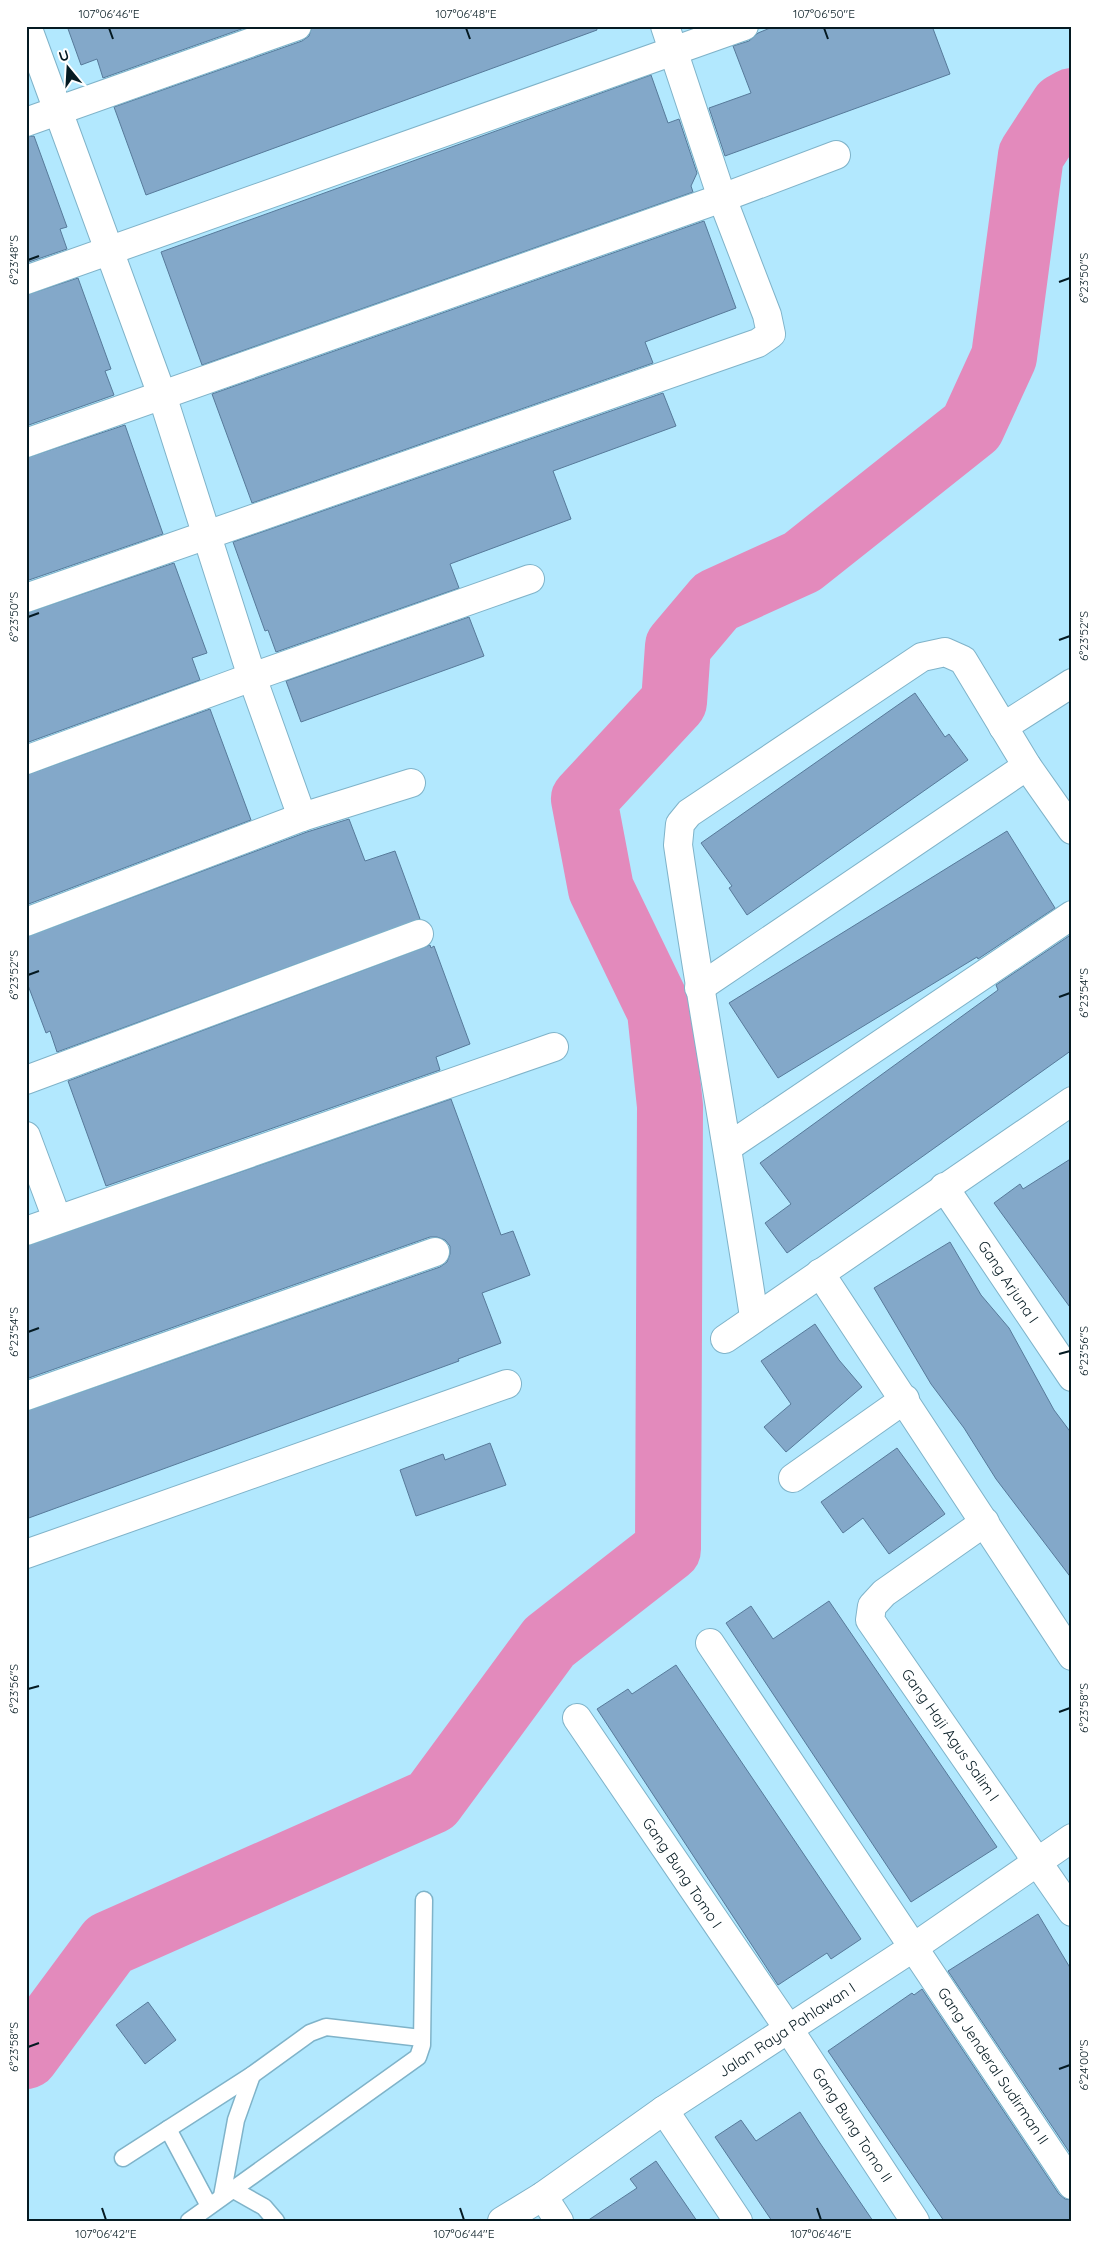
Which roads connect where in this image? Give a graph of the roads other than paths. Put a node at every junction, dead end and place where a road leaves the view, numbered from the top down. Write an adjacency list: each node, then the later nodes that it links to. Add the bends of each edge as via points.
1 (27, 26): 5 (street)
2 (296, 26): 5 (street)
3 (744, 26): 4 (street)
4 (670, 39): 8 (street); 9 (street)
5 (57, 111): 6 (street); 9 (street)
6 (26, 122)
7 (836, 155): 8 (street)
8 (722, 198): 11 (street); 13 (street, via 767,315 771,334 758,342)
9 (109, 250): 10 (street); 11 (street)
10 (26, 280)
11 (162, 394): 12 (street); 13 (street)
12 (26, 443)
13 (207, 535): 15 (street); 16 (street)
14 (530, 579): 16 (street)
15 (26, 598)
16 (252, 677): 19 (street); 22 (street)
17 (1072, 683): 18 (street)
18 (1003, 727): 20 (street); 27 (street, via 963,660 945,652 922,657 689,813 680,824 678,845)
19 (26, 760)
20 (1027, 766): 23 (street); 27 (street)
21 (411, 783): 22 (street)
22 (302, 817): 25 (street)
23 (1072, 830)
24 (1072, 915): 32 (street)
25 (26, 922)
26 (420, 934): 29 (street)
27 (699, 988): 32 (street)
28 (554, 1047): 34 (street)
29 (26, 1080)
30 (1072, 1102): 33 (street)
31 (26, 1136): 34 (street)
32 (728, 1147): 38 (street)
33 (944, 1187): 37 (street); 40 (street, Gang Arjuna I)
34 (57, 1219): 35 (street)
35 (26, 1231)
36 (435, 1252): 42 (street)
37 (820, 1273): 38 (street); 43 (street)
38 (754, 1317): 39 (street)
39 (725, 1339)
40 (1072, 1377)
41 (507, 1384): 46 (street)
42 (26, 1396)
43 (905, 1399): 44 (street); 45 (street)
44 (792, 1478)
45 (985, 1522): 48 (street); 51 (street, Gang Haji Agus Salim I, via 884,1593 872,1606 870,1620)
46 (26, 1554)
47 (710, 1643): 54 (street, Gang Jenderal Sudirman II)
48 (1072, 1656)
49 (577, 1718): 55 (street, Gang Bung Tomo I)
50 (1072, 1838): 51 (street, Jalan Raya Pahlawan I)
51 (1037, 1861): 53 (street, Gang Haji Agus Salim I); 54 (street, Jalan Raya Pahlawan I)
52 (424, 1900): 56 (lane)
53 (1072, 1912)
54 (914, 1948): 55 (street, Jalan Raya Pahlawan I); 61 (street, Gang Jenderal Sudirman II)
55 (788, 2028): 58 (street, Jalan Raya Pahlawan I); 69 (street, Gang Bung Tomo II)
56 (421, 2038): 57 (lane, via 326,2027 310,2033); 63 (lane, via 418,2057 412,2062)
57 (252, 2075): 59 (lane); 63 (lane, via 236,2120)
58 (664, 2110): 62 (street, Jalan Raya Pahlawan I); 68 (street)
59 (168, 2129): 60 (lane); 63 (lane)
60 (123, 2158)
61 (1072, 2185)
62 (542, 2196): 66 (street, Jalan Raya Pahlawan I); 67 (street)
63 (221, 2197): 64 (lane); 65 (lane, via 264,2206)
64 (189, 2221)
65 (276, 2221)
66 (502, 2221)
67 (559, 2221)
68 (738, 2221)
69 (915, 2221)

